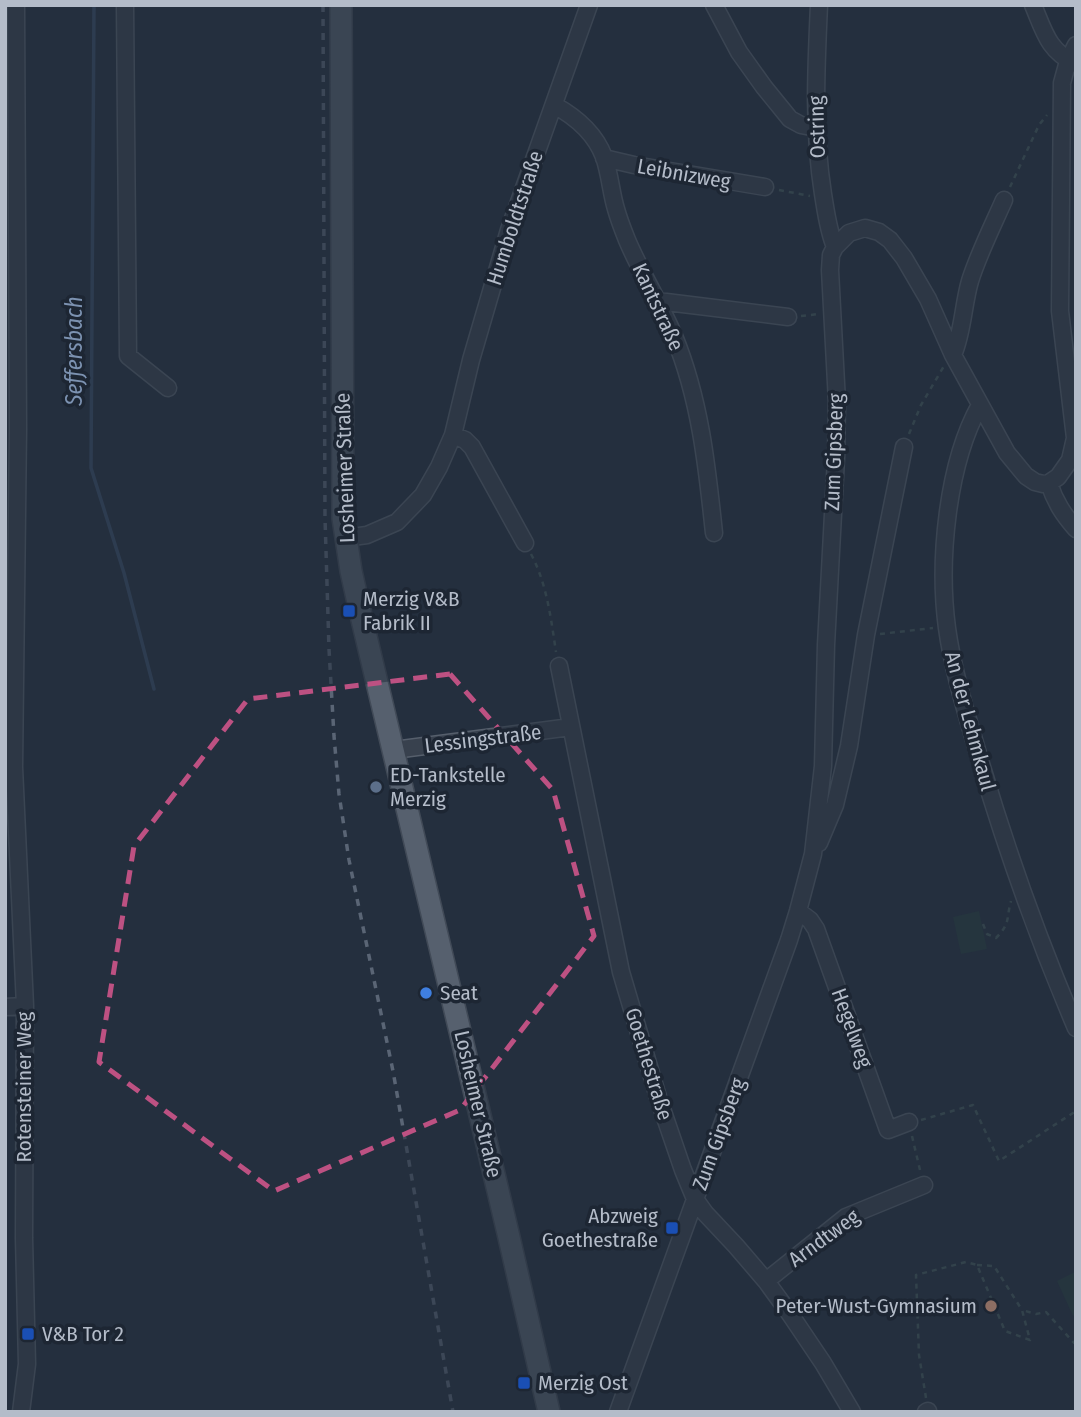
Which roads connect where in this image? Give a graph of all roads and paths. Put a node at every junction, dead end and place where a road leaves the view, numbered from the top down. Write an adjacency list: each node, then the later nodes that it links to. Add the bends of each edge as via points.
1 (16, 5): 42 (street, Rotensteiner Weg, via 14,767)
2 (125, 5): 23 (street, via 128,356)
3 (341, 5): 31 (main road, Losheimer Straße)
4 (589, 5): 10 (street, Humboldtstraße)
5 (714, 5): 12 (street, via 739,52 790,119)
6 (819, 5): 12 (street, Ostring)
7 (1033, 5): 9 (street, via 1049,43)
8 (1076, 45): 9 (street)
9 (1072, 63): 11 (street, via 1062,83)
10 (554, 104): 13 (street, Kantstraße, via 580,122); 26 (street, Humboldtstraße, via 509,230)
11 (1061, 106): 16 (path, via 1039,125); 17 (street)
12 (816, 128): 15 (street, Ostring)
13 (604, 158): 14 (street, Leibnizweg); 19 (street, Kantstraße, via 616,210)
14 (765, 187): 15 (path)
15 (824, 198): 18 (street, Ostring)
16 (1004, 200): 22 (street, via 971,277)
17 (1069, 236): 25 (street, via 1059,272 1060,311)
18 (835, 247): 20 (street, Zum Gipsberg, via 830,270); 22 (street, via 849,233 865,228 890,240 928,299)
19 (658, 301): 21 (street); 30 (street, Kantstraße, via 687,370 706,458)
20 (832, 313): 21 (path); 38 (street, Zum Gipsberg, via 836,458 823,766)
21 (788, 317)
22 (953, 355): 24 (street); 27 (path, via 927,394)
23 (168, 388)
24 (980, 405): 28 (street, via 1026,476); 33 (street, An der Lehmkaul, via 963,442 948,515)
25 (1074, 413): 28 (street, via 1070,460)
26 (453, 435): 31 (street, Humboldtstraße, via 424,495 410,510 397,522 367,535); 32 (street, via 472,447)
27 (904, 447): 34 (street, Zum Gipsberg)
28 (1049, 483): 29 (street, via 1055,502)
29 (1076, 529)
30 (715, 533)
31 (345, 538): 37 (main road, Losheimer Straße)
32 (525, 543): 35 (path, via 546,594)
33 (946, 627): 34 (path); 39 (street, An der Lehmkaul, via 957,684)
34 (866, 635): 38 (street, Zum Gipsberg, via 835,805)
35 (559, 666): 36 (street, Goethestraße)
36 (571, 727): 37 (street, Lessingstraße); 48 (street, Goethestraße, via 621,972 658,1097)
37 (394, 750): 55 (main road, Losheimer Straße)
38 (813, 854): 40 (street, Zum Gipsberg)
39 (1023, 894): 41 (path, via 1010,902 1009,921 996,938 987,934); 44 (street, An der Lehmkaul)
40 (798, 911): 46 (street, Hegelweg, via 816,929 888,1130); 48 (street, Zum Gipsberg)
41 (983, 923)
42 (25, 1006): 43 (street); 54 (street, Rotensteiner Weg, via 27,1364)
43 (5, 1007)
44 (1076, 1028)
45 (1076, 1111): 46 (path, via 999,1161 973,1105)
46 (915, 1121): 47 (path)
47 (924, 1185): 50 (street, Arndtweg, via 846,1217)
48 (695, 1199): 50 (street, Goethestraße); 56 (street, Zum Gipsberg)
49 (977, 1265): 51 (path, via 994,1266); 51 (path, via 1005,1331 1030,1340); 53 (path, via 966,1262 916,1275)
50 (766, 1281): 57 (street, Goethestraße)
51 (1021, 1310): 52 (path, via 1046,1312)
52 (1076, 1343)
53 (927, 1411)
54 (21, 1412)
55 (549, 1412)
56 (618, 1412)
57 (852, 1412)

